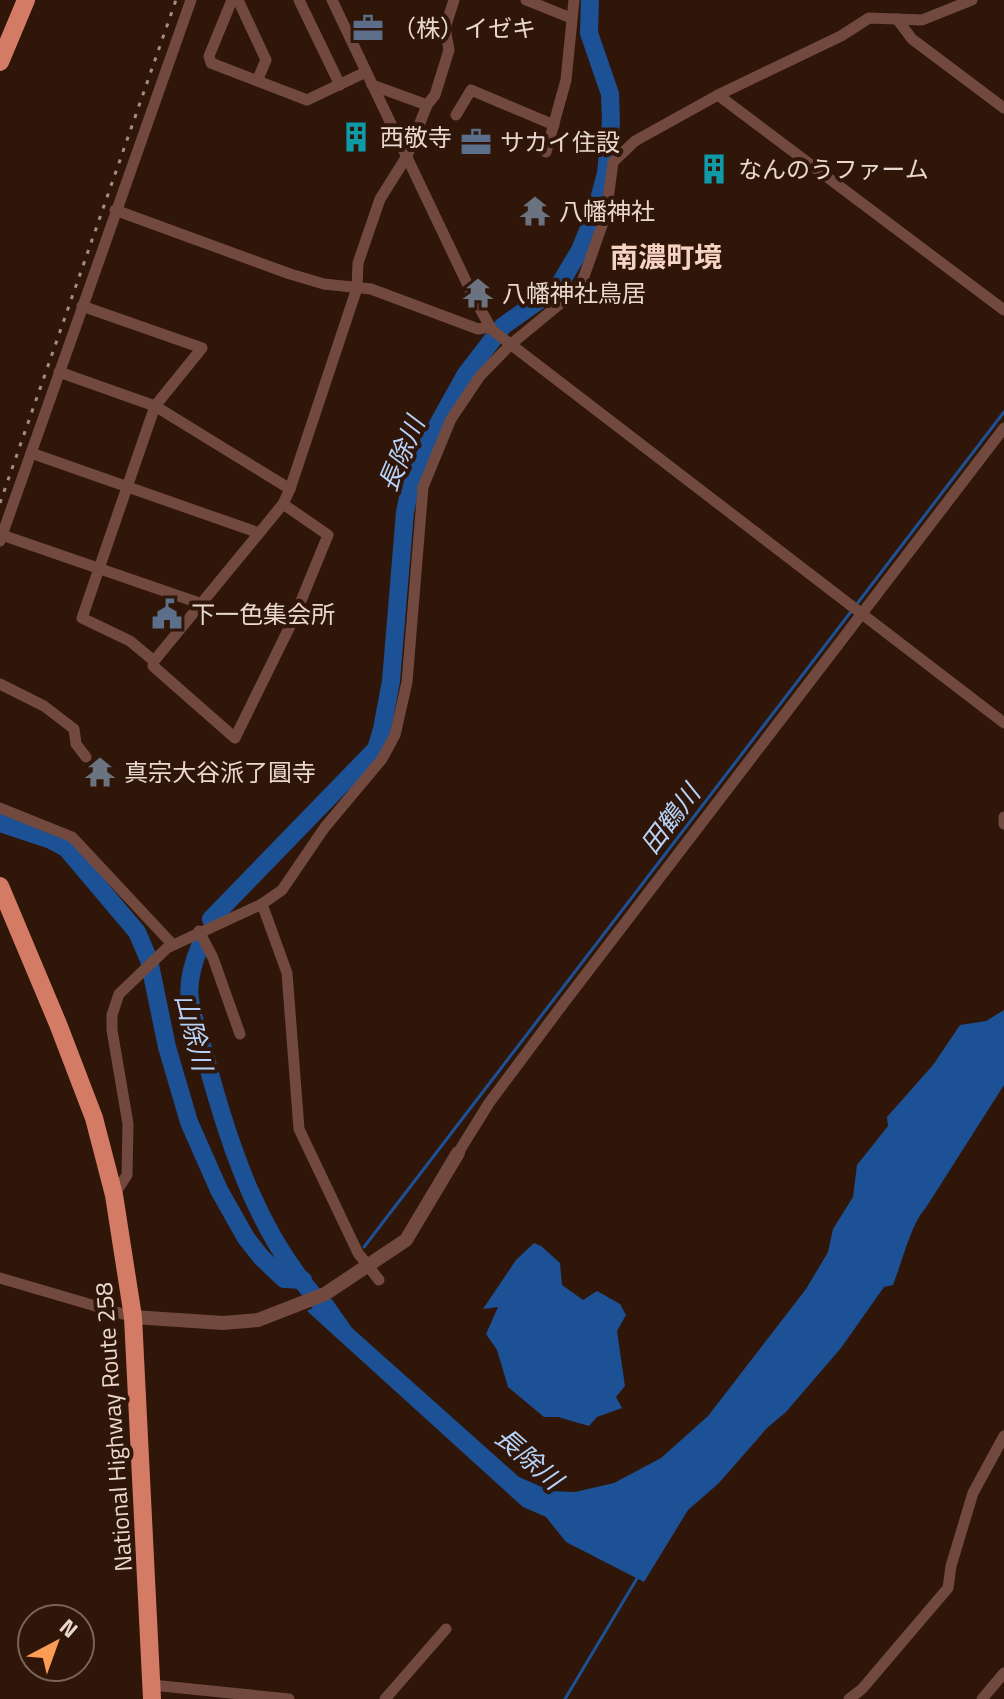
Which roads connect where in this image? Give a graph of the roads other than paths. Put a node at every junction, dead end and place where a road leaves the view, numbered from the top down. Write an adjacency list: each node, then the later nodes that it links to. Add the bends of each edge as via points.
1 (26, 0): 12 (highway)
2 (191, 0): 24 (street)
3 (235, 0): 14 (street, via 266,60); 14 (street, via 209,56 211,63)
4 (299, 0): 15 (street)
5 (332, 0): 13 (street)
6 (454, 0): 18 (street, via 445,28 449,50)
7 (526, 0): 10 (street)
8 (574, 0): 10 (street)
9 (972, 0): 11 (street, via 922,20)
10 (571, 18): 21 (street, via 566,80)
11 (897, 19): 17 (street, via 869,18); 19 (street, via 912,39)
12 (0, 62)
13 (366, 72): 15 (street); 16 (street)
14 (257, 81): 15 (street, via 307,100)
15 (340, 85)
16 (372, 85): 18 (street); 23 (street)
17 (718, 95): 27 (street); 29 (street, via 635,141 613,162 606,214 582,282)
18 (427, 105): 23 (street)
19 (1004, 108)
20 (456, 115): 21 (street, via 471,90)
21 (554, 125): 22 (street)
22 (546, 152)
23 (407, 156): 25 (street, via 380,199 358,263); 28 (street)
24 (115, 210): 25 (street, via 290,274); 26 (street)
25 (357, 288): 28 (street); 35 (street)
26 (82, 306): 30 (street); 31 (street, via 202,348)
27 (1004, 310)
28 (491, 329): 29 (street)
29 (507, 342): 41 (street); 50 (street, via 451,419 423,487 407,682 395,735 282,890)
30 (59, 372): 31 (street); 33 (street)
31 (155, 406): 34 (street); 35 (street)
32 (1004, 428): 41 (street)
33 (31, 453): 34 (street); 38 (street)
34 (128, 486): 37 (street); 39 (street)
35 (290, 489): 36 (street)
36 (283, 504): 37 (street); 42 (street, via 328,535 235,738 175,687)
37 (259, 533): 40 (street)
38 (1, 538): 39 (street)
39 (100, 569): 40 (street); 42 (street, via 82,618 130,641)
40 (202, 604): 42 (street)
41 (857, 609): 44 (street); 54 (street, via 489,1103)
42 (154, 661)
43 (0, 684): 45 (street, via 44,706 74,729 76,744)
44 (1004, 723)
45 (86, 757)
46 (0, 808): 52 (street, via 72,837)
47 (1004, 817): 48 (street)
48 (1004, 824)
49 (0, 886): 55 (highway, National Highway Route 258, via 94,1118)
50 (262, 904): 51 (street); 57 (street, via 287,973 299,1129 358,1253)
51 (199, 931): 52 (street); 53 (street)
52 (170, 946): 55 (street, via 119,994 112,1015 128,1124 127,1175)
53 (240, 1034)
54 (458, 1153): 58 (street, via 406,1240 325,1294 258,1320)
55 (114, 1195): 58 (highway, National Highway Route 258)
56 (0, 1278): 58 (street)
57 (379, 1280)
58 (133, 1317): 62 (highway, National Highway Route 258)
59 (1004, 1436): 65 (street, via 973,1493 948,1588)
60 (446, 1629): 64 (street)
61 (1004, 1673): 66 (street)
62 (152, 1692): 63 (street)
63 (289, 1699)
64 (385, 1699)
65 (849, 1699)
66 (982, 1699)

